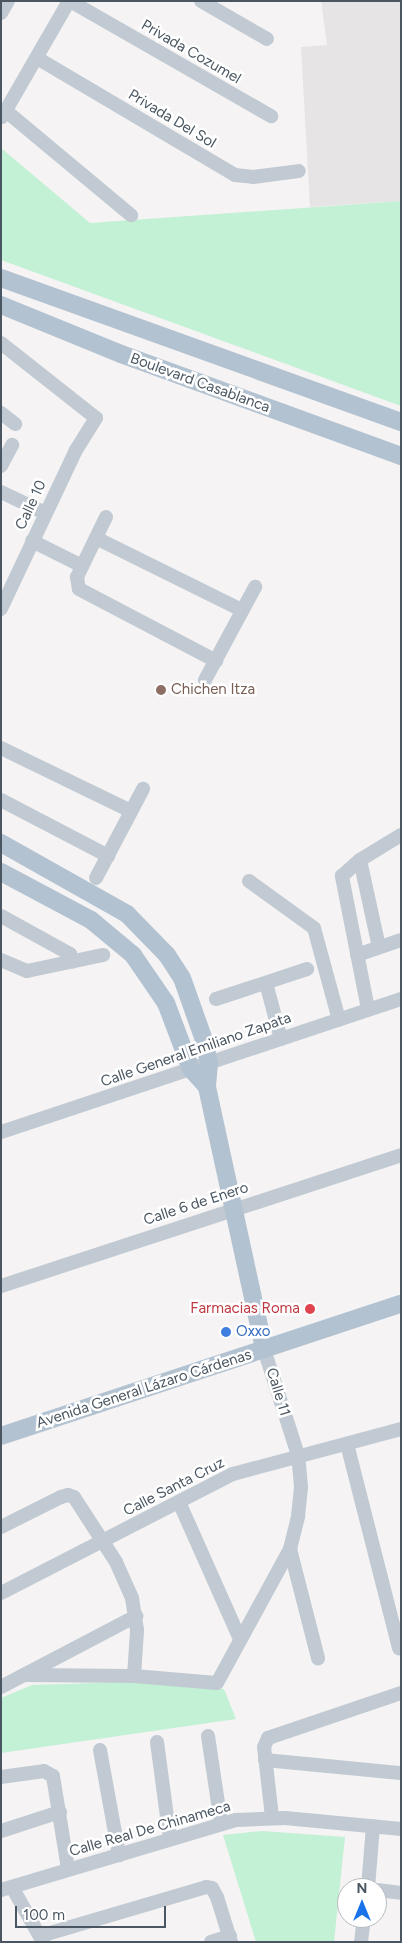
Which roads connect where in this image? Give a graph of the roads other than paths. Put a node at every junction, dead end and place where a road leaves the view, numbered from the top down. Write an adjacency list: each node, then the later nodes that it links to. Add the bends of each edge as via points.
1 (8, 1): 4 (street)
2 (70, 1): 6 (street); 8 (street, Privada Cozumel)
3 (201, 1): 5 (street)
4 (1, 13)
5 (267, 39)
6 (36, 58): 7 (street); 9 (street, Privada Del Sol, via 235,175 253,177)
7 (4, 115): 10 (street)
8 (271, 116)
9 (299, 171)
10 (132, 215)
11 (1, 278): 15 (main road)
12 (1, 304): 18 (main road, Boulevard Casablanca, via 121,354)
13 (1, 344): 21 (street, Calle 10, via 96,418)
14 (1, 413): 16 (street)
15 (401, 422)
16 (15, 424)
17 (12, 445): 19 (street)
18 (401, 456)
19 (2, 463)
20 (1, 492): 21 (street)
21 (45, 512): 24 (street, Calle 10)
22 (106, 517): 23 (street)
23 (96, 538): 25 (street); 28 (street)
24 (32, 542): 25 (street); 27 (street, Calle 10)
25 (82, 566): 29 (street, via 77,577 79,589)
26 (255, 587): 28 (street)
27 (1, 609)
28 (242, 610): 29 (street)
29 (216, 661): 30 (street)
30 (206, 680)
31 (1, 748): 34 (street)
32 (143, 789): 34 (street)
33 (1, 800): 37 (street)
34 (132, 811): 37 (street)
35 (401, 835): 38 (street)
36 (1, 842): 56 (main road, Calle 11, via 103,898 149,934 182,978 194,1003)
37 (108, 856): 40 (street)
38 (360, 860): 44 (street); 46 (street, via 345,871 341,881)
39 (1, 872): 57 (main road, via 91,920 133,955 166,1003)
40 (96, 878)
41 (250, 881): 54 (street, via 314,928)
42 (1, 916): 48 (street, via 70,954)
43 (401, 940): 44 (street)
44 (379, 947): 46 (street)
45 (102, 955): 48 (street)
46 (357, 955): 53 (street)
47 (1, 960): 48 (street, via 27,971)
48 (74, 961)
49 (307, 969): 50 (street)
50 (266, 983): 51 (street); 55 (street)
51 (216, 999)
52 (401, 999): 53 (street, Calle General Emiliano Zapata)
53 (368, 1010): 54 (street, Calle General Emiliano Zapata)
54 (338, 1020): 55 (street, Calle General Emiliano Zapata)
55 (281, 1039): 56 (street, Calle General Emiliano Zapata)
56 (209, 1063): 57 (street, Calle General Emiliano Zapata); 58 (main road, Calle 11)
57 (191, 1069): 58 (main road, Calle 11); 59 (street, Calle General Emiliano Zapata)
58 (207, 1087): 61 (main road, Calle 11)
59 (1, 1132)
60 (401, 1155): 61 (street, Calle 6 de Enero)
61 (233, 1209): 62 (street, Calle 6 de Enero); 64 (main road, Calle 11)
62 (1, 1286)
63 (401, 1304): 64 (main road, Avenida General Lázaro Cárdenas)
64 (264, 1349): 66 (main road, Avenida General Lázaro Cárdenas); 68 (street, Calle 11)
65 (401, 1429): 67 (street, Calle Santa Cruz)
66 (1, 1436)
67 (347, 1444): 68 (street, Calle Santa Cruz); 76 (street)
68 (298, 1456): 69 (street, Calle Santa Cruz, via 233,1474); 72 (street, Calle 11, via 301,1487)
69 (179, 1502): 71 (street, Calle Santa Cruz); 75 (street)
70 (1, 1527): 71 (street, via 68,1495 77,1501)
71 (102, 1541): 73 (street, Calle Santa Cruz); 74 (street, via 124,1577)
72 (290, 1549): 75 (street, Calle 11); 77 (street)
73 (1, 1593)
74 (136, 1616): 78 (street); 79 (street)
75 (240, 1639): 79 (street, Calle 11, via 217,1683)
76 (399, 1648)
77 (318, 1658)
78 (24, 1675): 79 (street); 80 (street)
79 (134, 1676)
80 (1, 1687)
81 (401, 1693): 85 (street, via 280,1732 265,1742)
82 (208, 1736): 90 (street)
83 (156, 1742): 94 (street)
84 (100, 1750): 95 (street)
85 (265, 1760): 86 (street); 89 (street)
86 (401, 1773)
87 (1, 1777): 88 (street, via 44,1771 56,1781)
88 (60, 1812): 93 (street); 96 (street)
89 (272, 1817): 90 (street, Calle Real De Chinameca); 91 (street, Calle Real De Chinameca)
90 (221, 1823): 94 (street, Calle Real De Chinameca)
91 (373, 1826): 92 (street, Calle Real De Chinameca); 97 (street)
92 (401, 1829)
93 (1, 1831)
94 (170, 1839): 95 (street, Calle Real De Chinameca)
95 (119, 1855): 96 (street, Calle Real De Chinameca)
96 (68, 1869): 98 (street, Calle Real De Chinameca)
97 (369, 1878)
98 (6, 1888): 102 (street)
99 (387, 1891): 100 (street)
100 (401, 1893)
101 (363, 1928): 105 (street)
102 (41, 1939): 103 (street, via 206,1887 214,1890)
103 (231, 1939): 104 (street)
104 (211, 1942)
105 (361, 1942)

